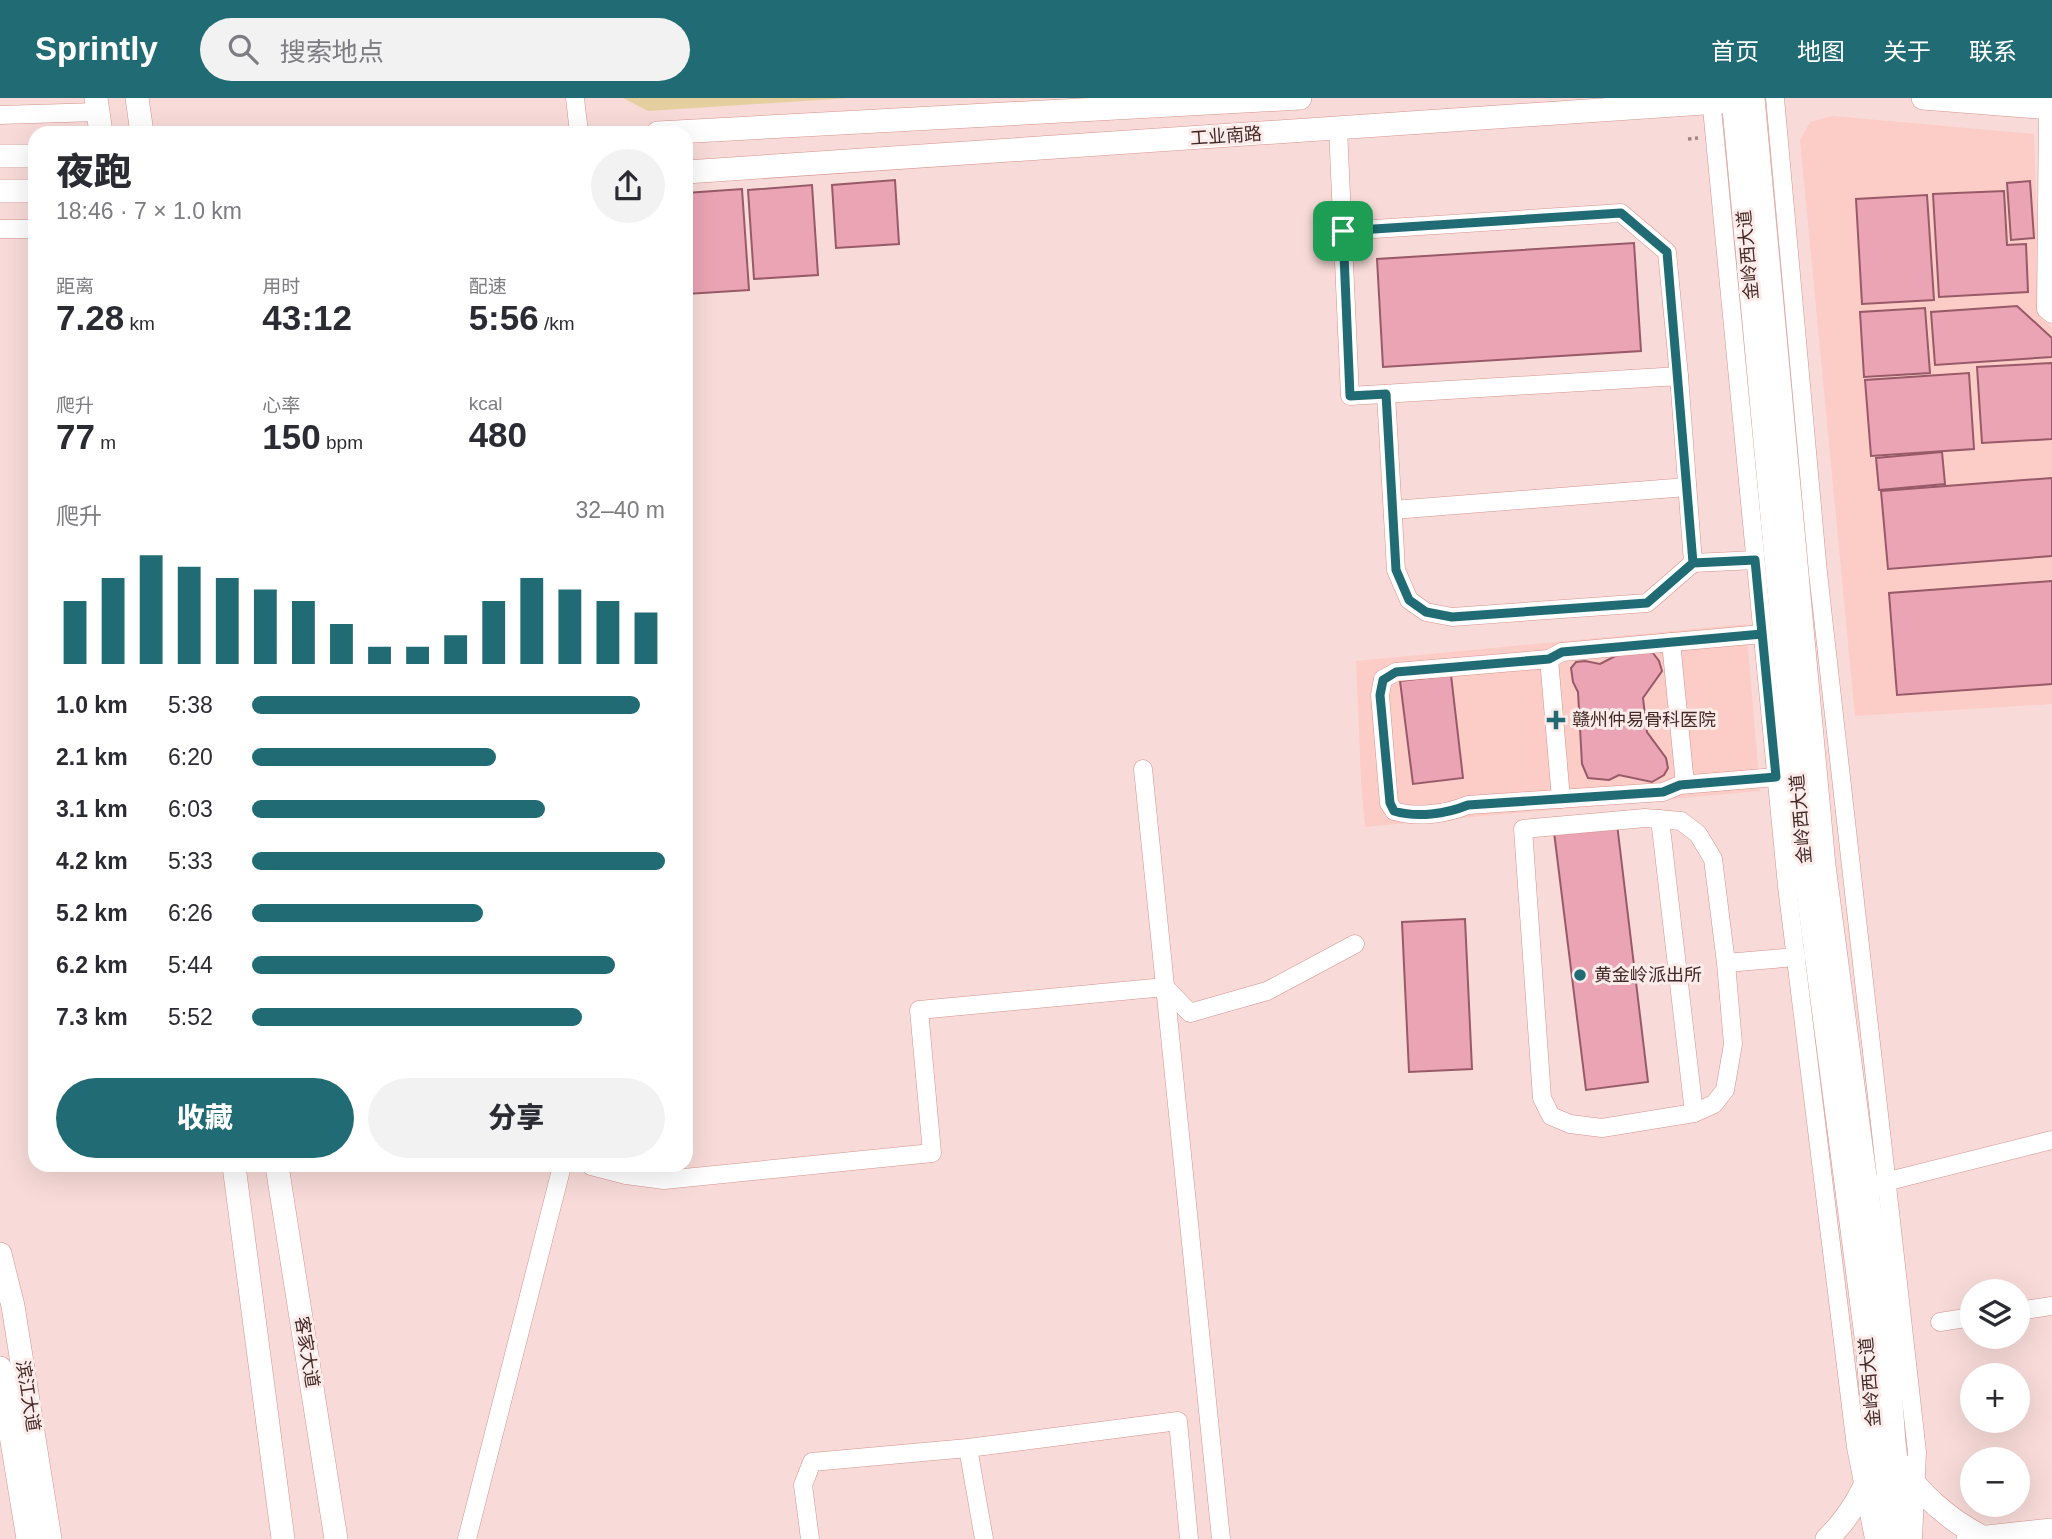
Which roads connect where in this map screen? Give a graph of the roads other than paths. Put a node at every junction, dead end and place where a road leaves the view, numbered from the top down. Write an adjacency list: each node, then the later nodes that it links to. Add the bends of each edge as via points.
1 (138, 98): 9 (main road)
2 (575, 98): 10 (street)
3 (1300, 98): 12 (main road, 工业南路)
4 (1935, 98): 6 (main road)
5 (1742, 99): 11 (main road, 工业南路); 26 (street); 46 (main road, 金岭西大道, via 1824,866); 54 (main road, 金岭西大道, via 1805,869)
6 (2050, 108): 21 (street, via 2046,309)
7 (98, 114): 8 (street)
8 (0, 115)
9 (141, 126)
10 (578, 126)
11 (1338, 128): 15 (main road, 工业南路); 20 (street)
12 (693, 131)
13 (0, 156): 14 (main road)
14 (28, 156)
15 (693, 172)
16 (0, 191): 17 (main road)
17 (28, 191)
18 (0, 229): 19 (street)
19 (28, 229)
20 (1343, 231): 22 (street, via 1621,213 1667,252); 23 (street, via 1350,396)
21 (2052, 314)
22 (1679, 376): 23 (street); 24 (street)
23 (1386, 394): 25 (street)
24 (1687, 487): 25 (street); 27 (street)
25 (1393, 510): 27 (street, via 1396,570 1409,600 1426,612 1452,617 1647,603)
26 (1755, 560): 27 (street); 28 (street)
27 (1693, 563)
28 (1762, 634): 29 (street); 32 (street)
29 (1671, 642): 30 (street, via 1562,652); 33 (street)
30 (1549, 659): 34 (street); 34 (street, via 1396,672 1383,680 1380,695 1390,803 1394,811 1409,816 1468,805)
31 (1143, 769): 39 (street)
32 (1776, 777): 33 (street); 37 (street)
33 (1685, 785): 34 (street, via 1663,792)
34 (1562, 799)
35 (1660, 819): 38 (street, via 1681,821 1698,834 1713,859); 40 (street); 40 (street, via 1523,829 1542,1098 1551,1116 1570,1125 1602,1128)
36 (1355, 944): 39 (street, via 1267,991 1190,1013)
37 (1796, 957): 38 (street); 56 (street)
38 (1726, 963): 40 (street, via 1731,1068 1725,1090 1714,1104)
39 (1165, 987): 45 (street, via 919,1010 932,1153 664,1180); 67 (street)
40 (1694, 1113)
41 (2052, 1140): 46 (street)
42 (235, 1172): 61 (main road)
43 (278, 1172): 62 (main road, 客家大道)
44 (560, 1172): 63 (street)
45 (614, 1172)
46 (1877, 1184): 54 (main road, 金岭西大道, via 1886,1335); 55 (street, via 1917,1452)
47 (0, 1254): 60 (main road, 滨江大道, via 13,1306)
48 (2052, 1306): 49 (street)
49 (2030, 1309)
50 (1960, 1319): 51 (street)
51 (1940, 1322)
52 (0, 1368): 59 (main road, 滨江大道)
53 (968, 1448): 64 (street, via 812,1462 803,1485); 65 (street); 66 (street, via 1178,1421)
54 (1886, 1458): 55 (main road); 56 (main road); 70 (main road, 金岭西大道); 71 (main road, 金岭西大道)
55 (1916, 1486): 58 (main road); 72 (street)
56 (1864, 1488): 68 (main road); 69 (street)
57 (2052, 1530): 58 (main road)
58 (1973, 1538)
59 (28, 1539)
60 (50, 1539)
61 (284, 1539)
62 (336, 1539)
63 (467, 1539)
64 (810, 1539)
65 (984, 1539)
66 (1189, 1539)
67 (1221, 1539)
68 (1827, 1539)
69 (1874, 1539)
70 (1885, 1539)
71 (1905, 1539)
72 (1913, 1539)

